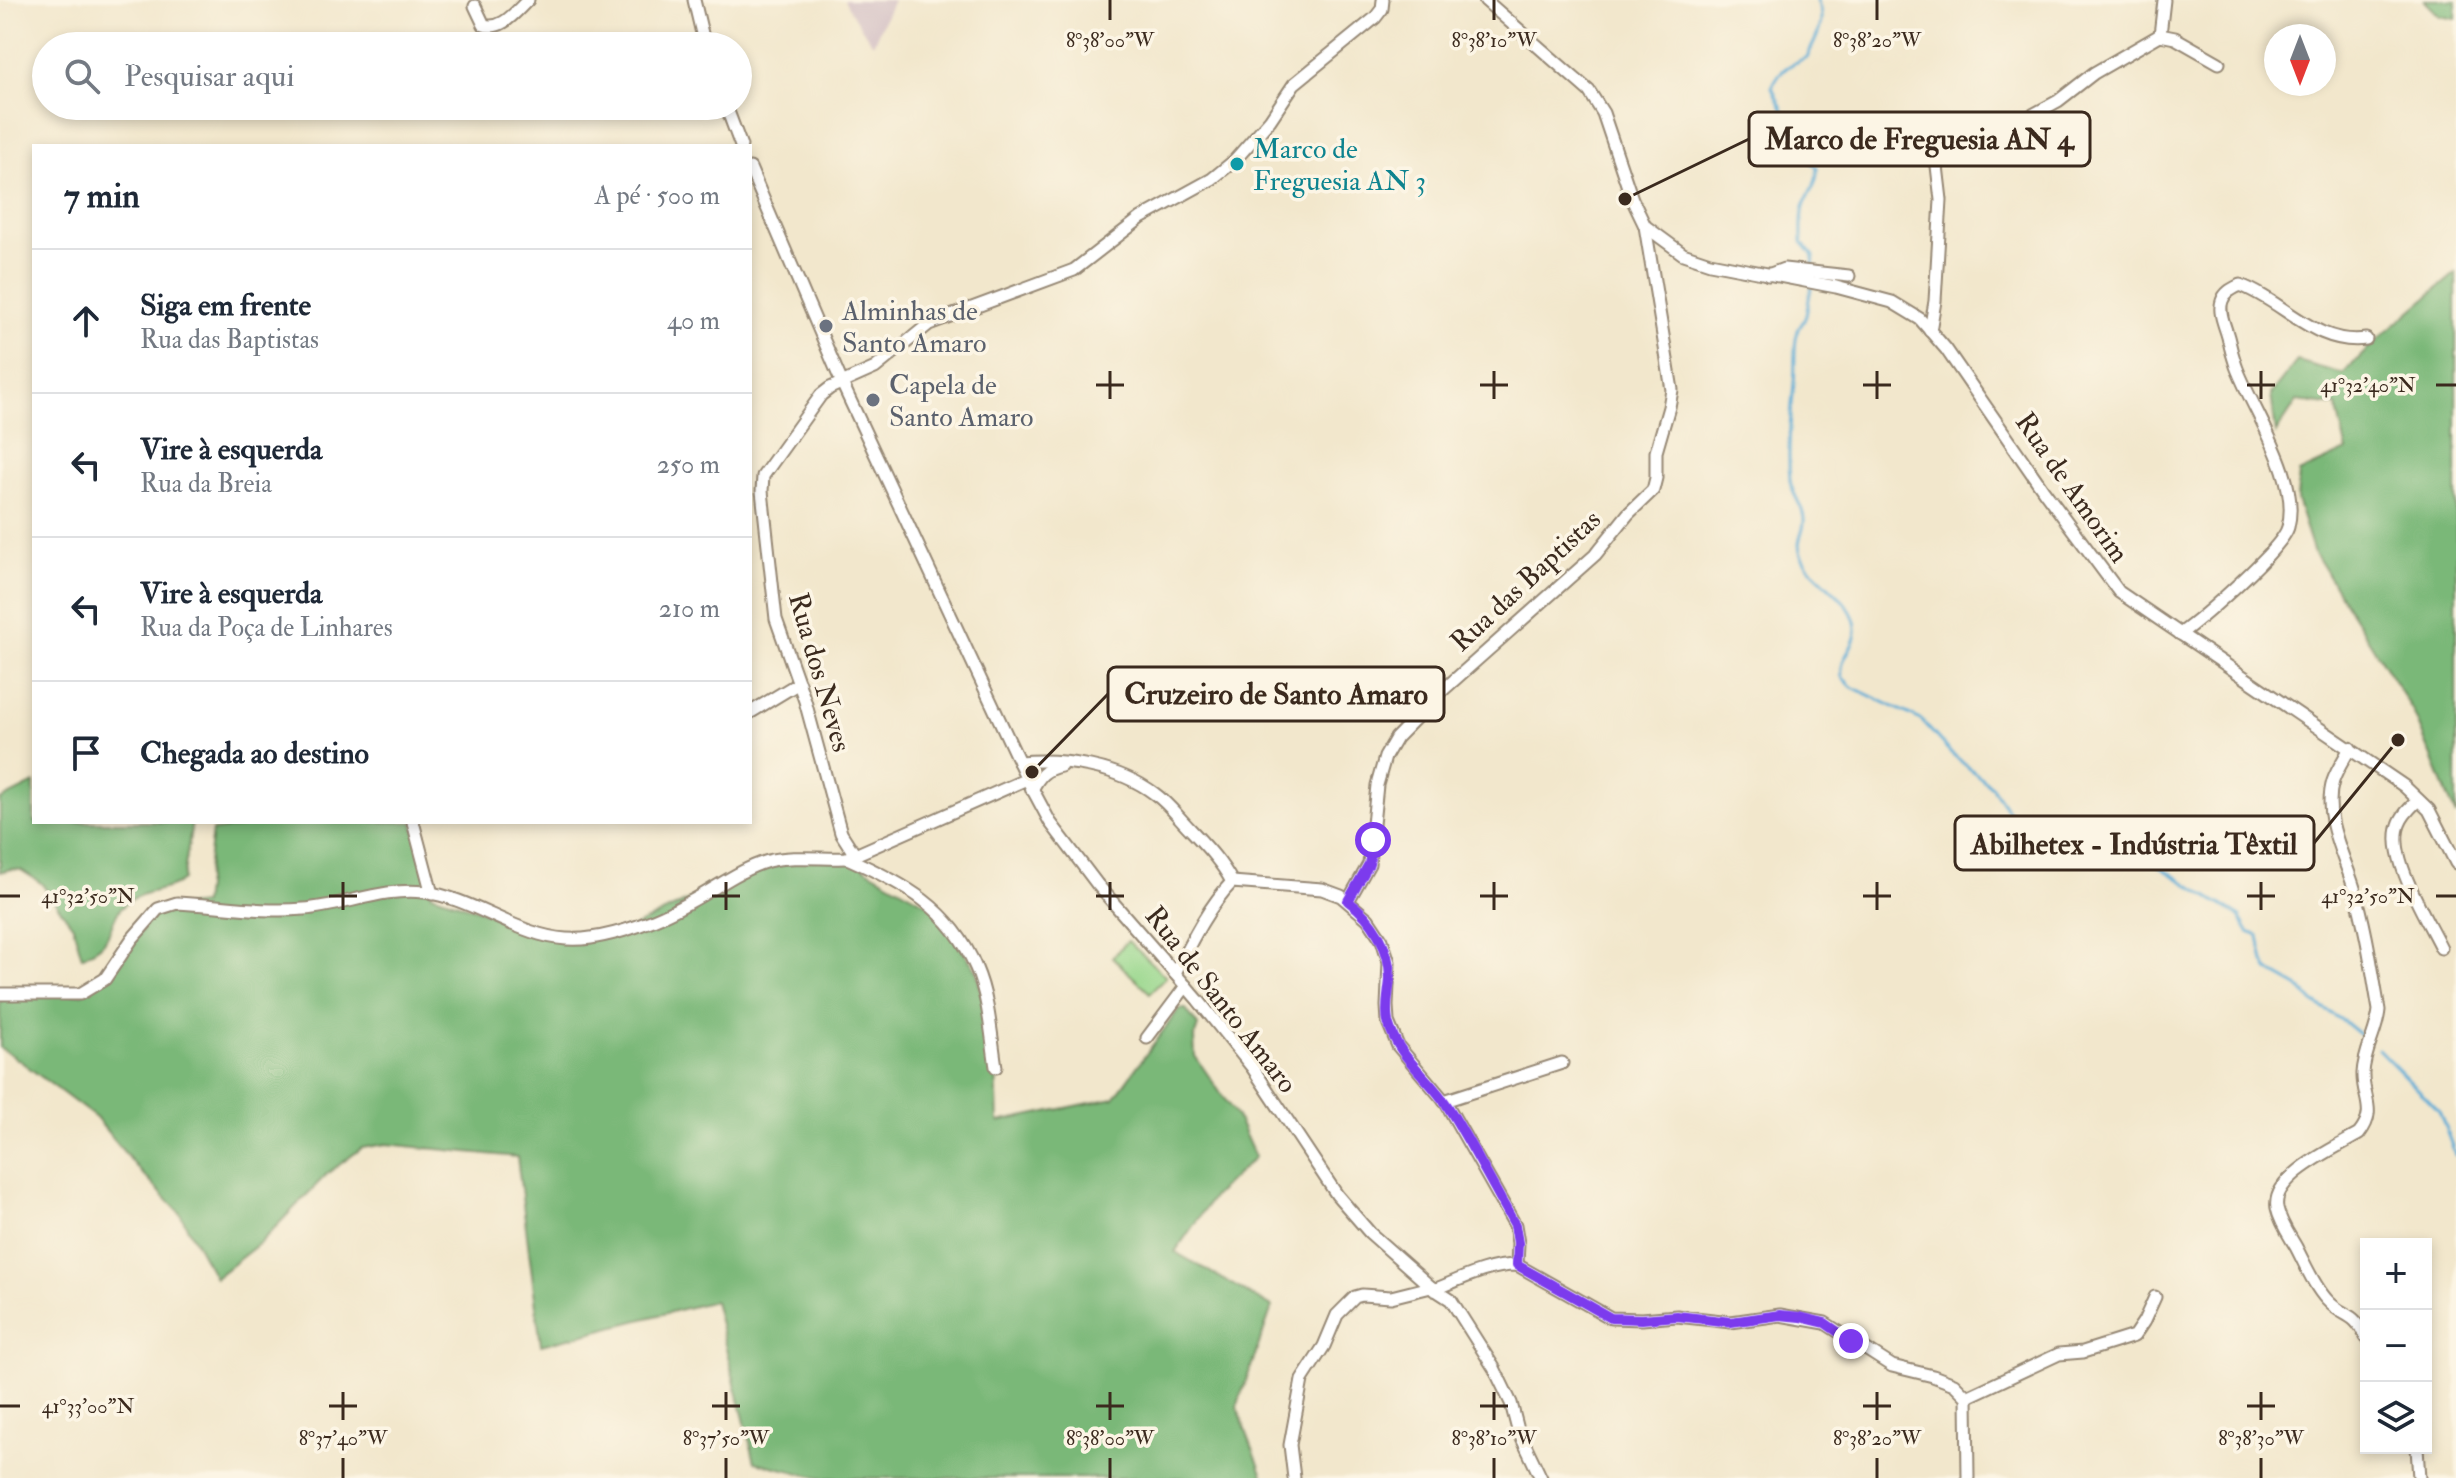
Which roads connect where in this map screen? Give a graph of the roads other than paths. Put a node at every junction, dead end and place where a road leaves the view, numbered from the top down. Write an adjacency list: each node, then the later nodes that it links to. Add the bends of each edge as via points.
1 (528, 0): 6 (street, via 492,27 484,25)
2 (694, 0): 7 (street)
3 (1383, 0): 18 (street, Rua dos Neves, via 1375,18 1294,84 1270,120 1212,179 1141,218 1074,270 929,324 875,368)
4 (1485, 0): 13 (street, Rua de Amorim, via 1589,91 1603,113)
5 (2164, 0): 8 (street)
6 (475, 6)
7 (702, 32)
8 (2160, 35): 9 (street); 16 (street, via 2027,118 1947,149 1937,166 1941,200)
9 (2219, 63)
10 (731, 120): 11 (street)
11 (740, 144)
12 (752, 173): 18 (street, Rua de Santo Amaro)
13 (1645, 226): 14 (street, Rua de Amorim, via 1683,254); 32 (street, Rua das Baptistas, via 1672,390 1656,452 1653,490 1595,555 1396,738 1377,785 1369,864)
14 (1767, 275): 15 (street, via 1784,269); 16 (street, Rua de Amorim, via 1892,302)
15 (1849, 276)
16 (1930, 331): 19 (street, Rua de Amorim, via 2119,592)
17 (2366, 339): 19 (street, via 2330,338 2255,291 2240,285 2228,291 2221,315 2236,365 2284,474 2288,528 2278,547)
18 (842, 383): 20 (street, Rua dos Neves, via 821,395 763,476 776,619); 23 (street, Rua de Santo Amaro)
19 (2180, 634): 22 (street, Rua de Amorim)
20 (799, 683): 21 (street); 28 (street, Rua dos Neves)
21 (752, 711)
22 (2350, 748): 26 (street, Rua de Amorim); 44 (street, via 2333,782 2331,799 2333,827 2354,889 2379,1010 2363,1072 2370,1114 2359,1134 2292,1175 2280,1190 2276,1207 2326,1300 2352,1316)
23 (1019, 762): 24 (street); 25 (street, Rua de Santo Amaro)
24 (1073, 764): 25 (street, via 1048,769); 30 (street, via 1109,770 1156,794 1221,861)
25 (1030, 784): 28 (street); 34 (street, Rua de Santo Amaro, via 1050,822 1097,884)
26 (2418, 800): 29 (street, Rua de Amorim, via 2429,810); 33 (street, via 2398,826 2397,843 2401,864)
27 (414, 824): 31 (street)
28 (851, 857): 31 (street, via 771,860 632,928 591,938 545,937); 39 (street, via 901,883 959,935 977,971)
29 (2456, 863)
30 (1232, 882): 32 (street, via 1322,889); 34 (street)
31 (432, 894): 36 (street, via 381,894 301,910 177,903 158,909 105,979 80,994)
32 (1348, 901): 40 (street, via 1382,940 1389,962 1388,1022 1398,1046)
33 (2441, 948)
34 (1175, 973): 35 (street, Rua de Santo Amaro)
35 (1186, 986): 37 (street); 42 (street, Rua de Santo Amaro, via 1252,1067 1337,1195 1370,1233)
36 (0, 994)
37 (1147, 1038)
38 (1562, 1063): 40 (street)
39 (996, 1067)
40 (1444, 1101): 41 (street, via 1515,1225)
41 (1517, 1265): 42 (street, via 1483,1270); 45 (street, via 1611,1318 1677,1316 1731,1322 1780,1315 1825,1323 1892,1366 1954,1384)
42 (1433, 1288): 47 (street, via 1391,1297 1362,1295 1337,1315 1302,1380 1290,1445); 48 (street, Rua de Santo Amaro, via 1451,1300 1494,1368)
43 (2155, 1297): 45 (street, via 2134,1336 2045,1359)
44 (2360, 1328)
45 (1967, 1397): 49 (street)
46 (2417, 1454): 50 (street)
47 (1294, 1478)
48 (1541, 1478)
49 (1968, 1478)
50 (2419, 1478)

